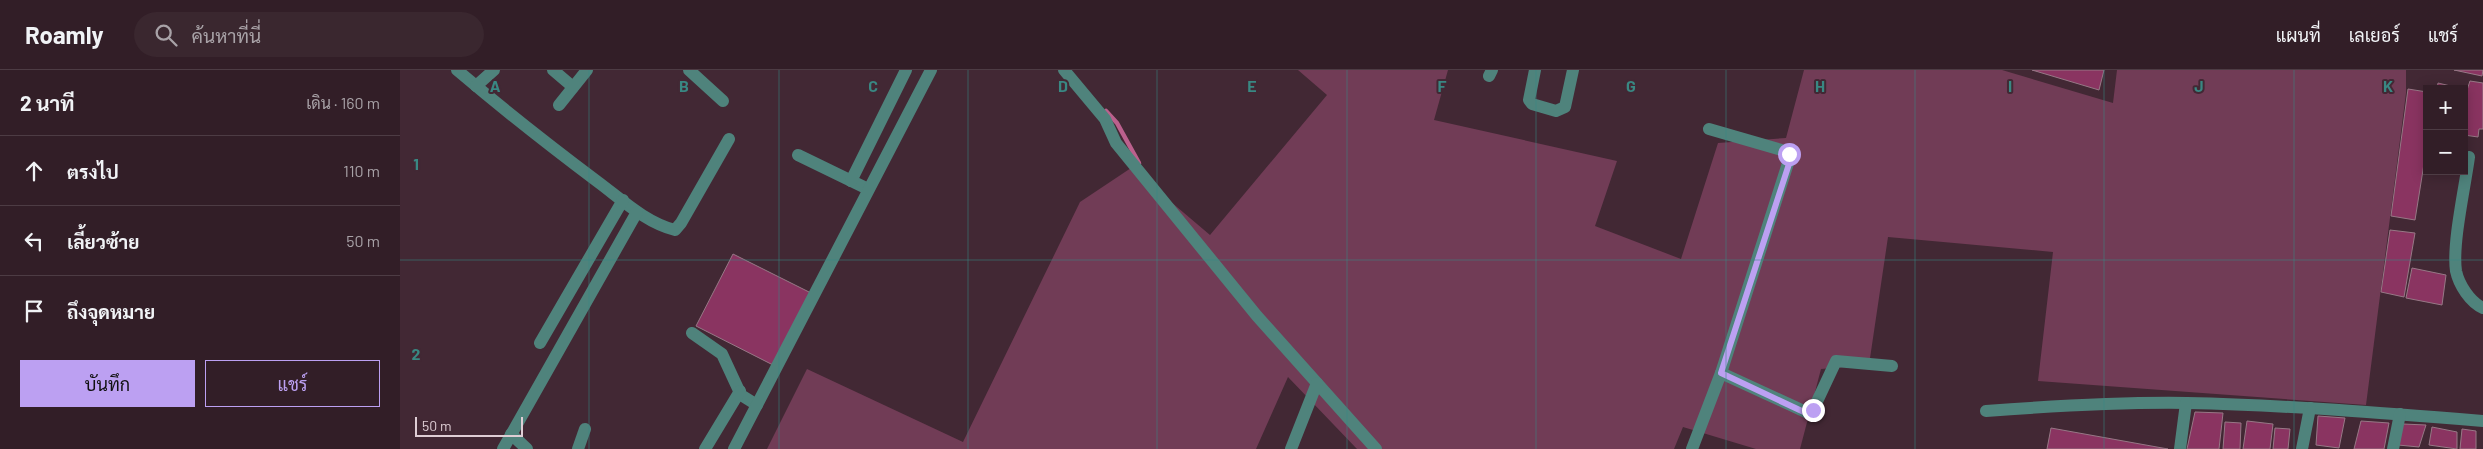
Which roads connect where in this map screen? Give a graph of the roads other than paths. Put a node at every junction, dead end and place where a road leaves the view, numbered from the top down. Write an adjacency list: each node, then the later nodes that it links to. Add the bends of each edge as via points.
1 (457, 70): 11 (street)
2 (494, 70): 11 (street)
3 (553, 70): 12 (street)
4 (587, 70): 12 (street)
5 (688, 70): 13 (street)
6 (906, 70): 19 (street)
7 (931, 70): 20 (street)
8 (1064, 70): 29 (street, via 1106,119 1116,143)
9 (1535, 70): 10 (street, via 1529,100 1532,104 1556,111 1565,107)
10 (1573, 70)
11 (476, 86): 21 (street)
12 (574, 87): 14 (street)
13 (723, 101)
14 (559, 105)
15 (1709, 129): 27 (street, via 1785,151 1790,157)
16 (729, 139): 22 (street, via 675,230)
17 (798, 155): 19 (street)
18 (2469, 156): 23 (street, via 2455,254 2456,273 2470,298)
19 (851, 181): 20 (street)
20 (868, 189): 31 (street)
21 (622, 200): 22 (street); 25 (street)
22 (638, 212): 37 (street)
23 (2483, 308)
24 (692, 333): 28 (street, via 722,354)
25 (540, 342)
26 (1892, 366): 27 (street, via 1836,361 1813,410 1808,413)
27 (1721, 373): 45 (street)
28 (740, 390): 31 (street, via 744,399); 41 (street)
29 (1314, 390): 43 (street); 44 (street)
30 (2186, 403): 32 (street); 33 (street, via 2072,404); 46 (street)
31 (757, 405): 42 (street)
32 (2310, 408): 34 (street); 47 (street)
33 (1986, 411)
34 (2400, 414): 35 (street); 48 (street)
35 (2483, 421)
36 (585, 429): 40 (street)
37 (511, 434): 38 (street); 39 (street)
38 (503, 449)
39 (527, 449)
40 (578, 449)
41 (705, 449)
42 (734, 449)
43 (1291, 449)
44 (1376, 449)
45 (1692, 449)
46 (2180, 449)
47 (2302, 449)
48 (2393, 449)

